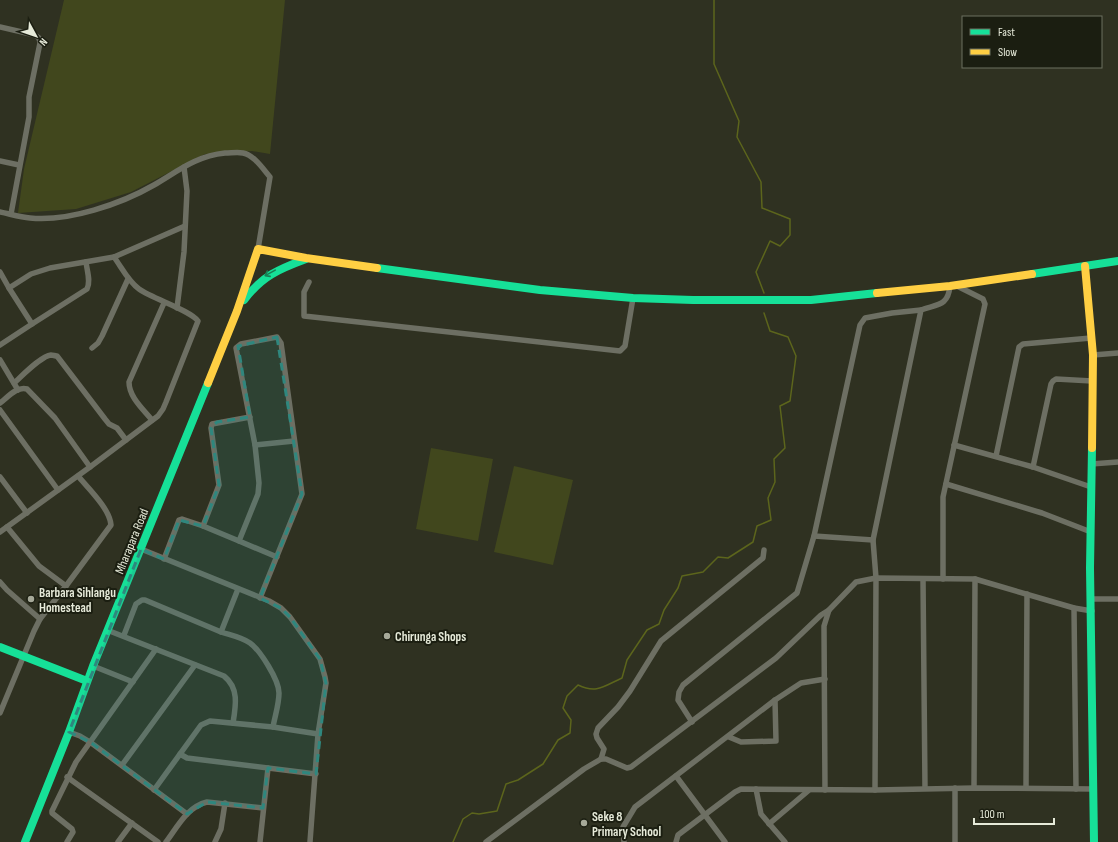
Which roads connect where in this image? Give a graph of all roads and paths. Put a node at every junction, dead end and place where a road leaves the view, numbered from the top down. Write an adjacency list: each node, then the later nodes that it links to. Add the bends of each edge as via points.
1 (0, 27): 3 (street, via 35,35 40,43)
2 (0, 161): 3 (street)
3 (19, 165): 6 (street)
4 (184, 167): 6 (street, via 134,195 81,214 45,218); 7 (street, via 187,191); 8 (street, via 204,157 241,153 254,160 270,177)
5 (0, 212): 6 (street)
6 (11, 214)
7 (185, 226): 9 (street); 21 (street)
8 (258, 249): 10 (main road); 23 (main road, Mharapara Road)
9 (114, 257): 12 (street); 15 (street)
10 (306, 258): 19 (main road, via 540,290); 23 (main road, one-way to 23, via 264,277 249,292)
11 (1118, 261): 13 (main road)
12 (86, 262): 18 (street, via 40,271); 24 (street, via 89,277 87,290)
13 (1085, 266): 17 (main road); 25 (main road)
14 (0, 272): 18 (street)
15 (128, 279): 20 (street, via 139,289); 27 (street, via 102,336)
16 (309, 282): 19 (street, via 304,292 304,316 620,351 626,346)
17 (952, 285): 19 (main road, via 811,300); 22 (street, via 943,303); 41 (street, via 983,299 986,304)
18 (9, 288): 24 (street)
19 (634, 298)
20 (164, 302): 21 (street); 37 (street, via 129,382 129,389 135,399)
21 (177, 308): 37 (street, via 194,317 198,325 163,409)
22 (921, 310): 57 (street, via 892,312 865,318 860,324); 59 (street)
23 (237, 311): 60 (main road, Mharapara Road)
24 (32, 324): 26 (street)
25 (1091, 338): 29 (main road); 42 (street, via 1024,344 1020,347)
26 (0, 345)
27 (92, 348)
28 (1118, 353): 29 (street)
29 (1092, 355): 31 (main road)
30 (0, 360): 32 (street)
31 (1092, 381): 44 (main road); 46 (street, via 1053,381)
32 (14, 383): 33 (street); 38 (street, via 44,358 57,356 109,424 117,428)
33 (18, 390): 34 (street); 45 (street, via 27,389 42,403)
34 (0, 403)
35 (0, 410): 51 (street)
36 (250, 417): 39 (street, via 236,348 241,344 278,337 281,342); 40 (street); 53 (street, via 212,424 219,485)
37 (152, 420): 38 (street)
38 (126, 440): 45 (street)
39 (294, 441): 40 (street); 62 (street, via 302,494)
40 (255, 445): 58 (street, via 259,490)
41 (954, 445): 42 (street); 49 (street)
42 (996, 456): 46 (street)
43 (1118, 462): 44 (street)
44 (1091, 464): 50 (main road)
45 (90, 467): 47 (street)
46 (1033, 467): 50 (street)
47 (78, 476): 51 (street); 69 (street, via 104,508 111,525)
48 (0, 477): 52 (street)
49 (946, 484): 56 (street, via 1042,513); 66 (street, via 943,497)
50 (1091, 487): 56 (main road)
51 (58, 490): 52 (street)
52 (26, 513): 54 (street)
53 (202, 526): 58 (street); 63 (street, via 180,520)
54 (6, 527): 55 (street); 69 (street, via 39,566)
55 (0, 532)
56 (1091, 532): 73 (main road)
57 (814, 536): 59 (street); 92 (street, via 797,593 683,685 678,700)
58 (239, 540): 62 (street)
59 (873, 540): 64 (street)
60 (141, 548): 63 (street); 79 (main road, Mharapara Road)
61 (764, 550): 100 (street, via 763,558 661,641 630,691 598,728 597,738 604,750)
62 (277, 557): 72 (street)
63 (164, 559): 70 (street)
64 (876, 578): 65 (street); 76 (street, via 856,582); 115 (street)
65 (923, 579): 66 (street); 106 (street)
66 (943, 579): 67 (street)
67 (975, 579): 71 (street); 108 (street)
68 (0, 582): 78 (street)
69 (66, 586): 78 (street)
70 (238, 589): 72 (street); 80 (street)
71 (1026, 594): 75 (street); 109 (street)
72 (260, 598): 96 (street, via 282,608 320,660 326,683)
73 (1092, 599): 74 (street); 77 (main road)
74 (1118, 599)
75 (1074, 608): 77 (street); 116 (street)
76 (829, 610): 87 (street, via 824,626); 92 (street, via 776,658)
77 (1092, 611): 111 (main road)
78 (40, 619): 84 (street)
79 (107, 630): 81 (street); 86 (main road, Mharapara Road)
80 (221, 632): 81 (street, via 142,600 136,604); 94 (street, via 241,638 256,648 276,680 279,693)
81 (124, 636): 83 (street)
82 (0, 647): 84 (main road)
83 (156, 648): 85 (street); 89 (street)
84 (24, 656): 88 (main road); 91 (street)
85 (195, 665): 93 (street, via 224,676 231,683 236,693); 101 (street)
86 (93, 666): 88 (main road, Mharapara Road); 89 (street)
87 (825, 679): 90 (street, via 801,683); 114 (street)
88 (87, 681): 95 (main road, Mharapara Road)
89 (133, 682): 98 (street)
90 (776, 700): 97 (street); 97 (street, via 776,741 741,742)
91 (0, 713)
92 (692, 722): 100 (street, via 631,767 627,768)
93 (233, 723): 94 (street); 99 (street, via 205,722)
94 (273, 727): 96 (street)
95 (69, 732): 98 (street); 123 (main road, Mharapara Road)
96 (318, 734): 103 (street)
97 (729, 737): 104 (street)
98 (90, 742): 101 (street); 105 (street)
99 (180, 754): 102 (street, via 187,758); 112 (street)
100 (601, 758): 131 (street)
101 (122, 765): 112 (street)
102 (268, 768): 103 (street); 118 (street)
103 (316, 774): 130 (street)
104 (676, 776): 120 (street); 132 (street, via 635,807 623,827)
105 (67, 777): 121 (street); 124 (street, via 52,811 53,815 72,829 72,836)
106 (925, 788): 107 (street); 115 (street)
107 (955, 788): 108 (street); 136 (street)
108 (974, 788): 109 (street)
109 (1026, 788): 116 (street)
110 (756, 789): 113 (street); 120 (street, via 741,789 735,792); 122 (street, via 762,814)
111 (1093, 789): 116 (street); 137 (main road)
112 (154, 790): 119 (street)
113 (808, 790): 114 (street); 122 (street)
114 (825, 790): 115 (street)
115 (875, 790)
116 (1076, 790)
117 (225, 803): 118 (street); 119 (street, via 200,803); 128 (street, via 221,829)
118 (263, 808): 129 (street)
119 (187, 814): 127 (street)
120 (705, 816): 133 (street, via 678,835); 134 (street)
121 (132, 823): 125 (street); 126 (street)
122 (769, 824): 135 (street)
123 (25, 842)
124 (67, 842)
125 (118, 842)
126 (158, 842)
127 (166, 842)
128 (215, 842)
129 (260, 842)
130 (310, 842)
131 (486, 842)
132 (624, 842)
133 (676, 842)
134 (725, 842)
135 (785, 842)
136 (955, 842)
137 (1094, 842)

